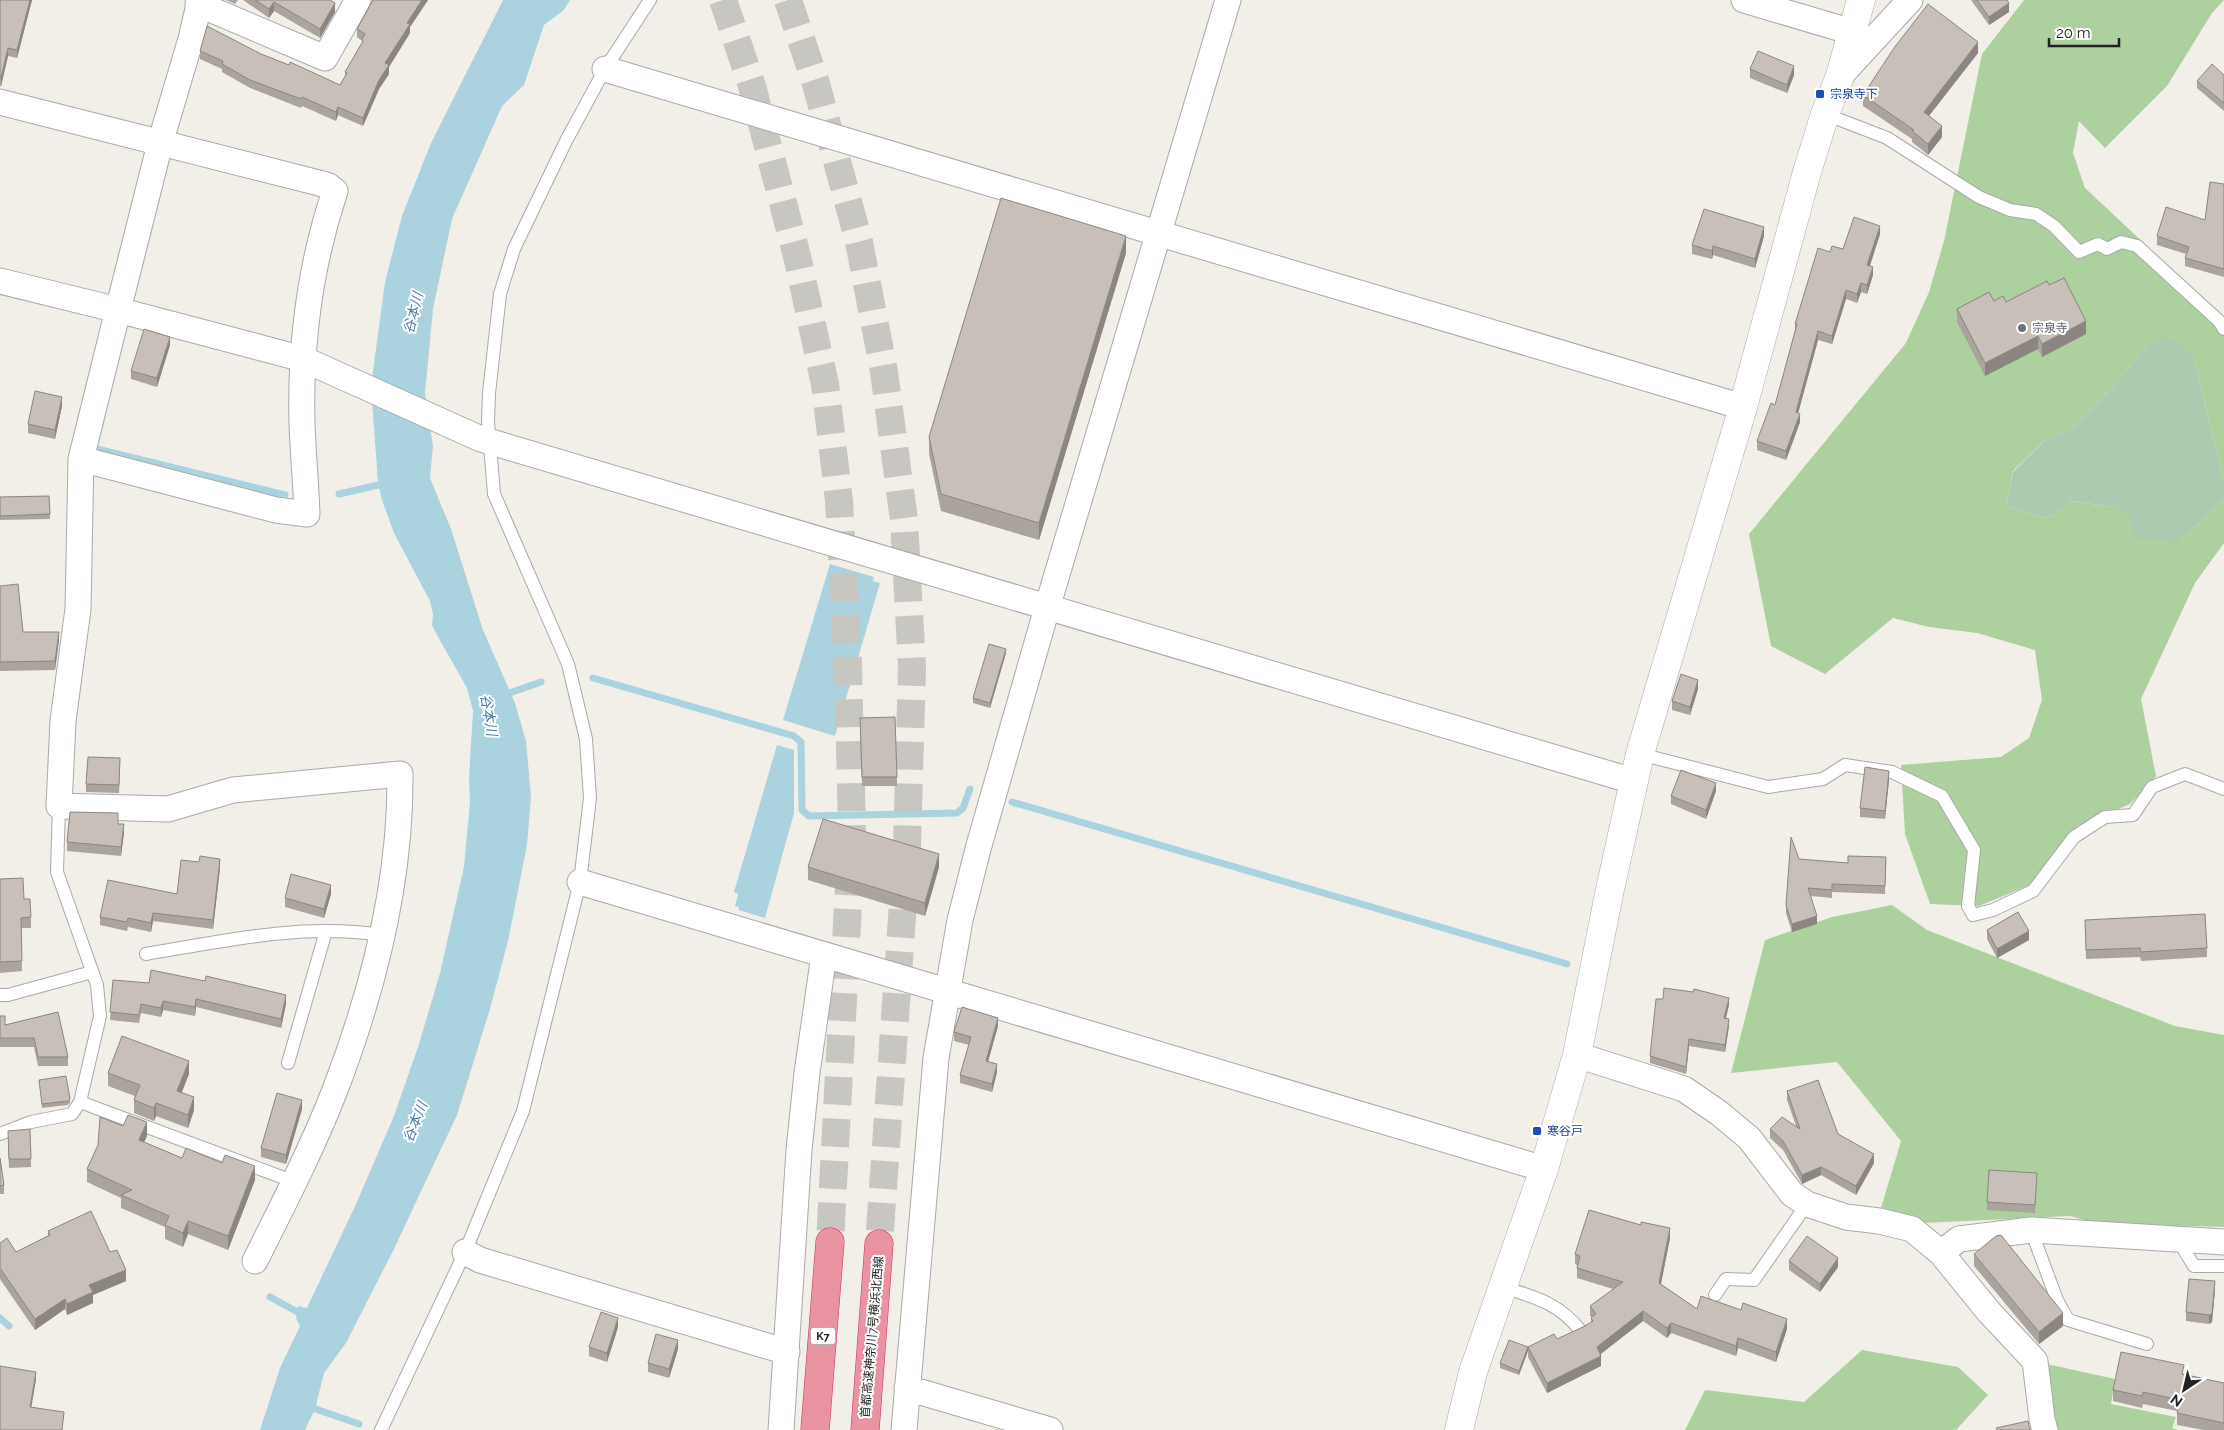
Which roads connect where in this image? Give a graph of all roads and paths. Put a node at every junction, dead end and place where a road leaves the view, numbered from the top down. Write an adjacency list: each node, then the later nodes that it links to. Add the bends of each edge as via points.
1 (358, 0): 7 (street, via 325,58)
2 (650, 0): 9 (lane)
3 (1228, 0): 14 (street)
4 (1744, 0): 8 (street)
5 (1861, 0): 8 (street)
6 (1910, 0): 10 (street)
7 (199, 2): 13 (street)
8 (1852, 32): 10 (street)
9 (605, 69): 14 (street); 20 (lane, via 514,249 500,294)
10 (1840, 76): 12 (street)
11 (0, 102): 13 (street)
12 (1825, 114): 17 (lane, via 1887,138 1979,197 2010,210 2036,214 2054,226 2079,252 2098,244 2107,249 2122,242 2137,246 2212,314); 19 (street)
13 (160, 144): 16 (street); 18 (street, via 319,183 335,191 315,261)
14 (1159, 234): 19 (street); 22 (street)
15 (0, 281): 16 (street)
16 (118, 310): 18 (street); 21 (street)
17 (2224, 329)
18 (310, 362): 20 (street); 21 (street, via 302,422 307,514 276,510)
19 (1744, 408): 23 (street)
20 (485, 440): 22 (street); 27 (lane, via 494,494 568,664 586,738 590,798)
21 (81, 459): 26 (street, via 78,609 63,721)
22 (1047, 608): 24 (street); 33 (street, via 978,849 960,920)
23 (1640, 754): 24 (street); 25 (lane, via 1768,787 1823,778 1845,765 1892,772 1926,788 1942,796 1974,850 1968,906 1973,915 1993,910 2033,891 2074,837 2105,817 2133,815 2152,787 2185,774)
24 (1633, 781): 35 (street)
25 (2224, 789)
26 (59, 806): 29 (street, via 168,808 233,790 400,774 392,889); 32 (lane, via 57,872)
27 (580, 882): 31 (street); 47 (lane, via 523,1111)
28 (326, 931): 29 (lane); 30 (lane, via 270,934); 36 (lane)
29 (381, 935): 40 (street, via 364,1003 335,1090)
30 (146, 954)
31 (824, 956): 33 (street); 55 (street, via 800,1140)
32 (92, 972): 34 (lane); 37 (lane, via 97,985 100,1016)
33 (947, 992): 39 (street); 56 (street, via 936,1058)
34 (0, 995)
35 (1577, 1055): 39 (street); 41 (street, via 1684,1090 1749,1138 1792,1194)
36 (288, 1063)
37 (80, 1102): 38 (lane, via 72,1114 31,1122); 40 (lane)
38 (0, 1134)
39 (1544, 1169): 51 (street)
40 (295, 1182): 49 (street)
41 (1806, 1204): 48 (street, via 1846,1218 1912,1229); 52 (lane, via 1754,1280 1726,1279)
42 (2031, 1230): 43 (street); 48 (street, via 1958,1240); 54 (lane, via 2057,1300 2068,1320)
43 (2178, 1240): 45 (street); 50 (lane, via 2194,1266)
44 (830, 1242): 59 (highway, K7)
45 (2224, 1242)
46 (879, 1244): 60 (highway, 首都高速神奈川7号横浜北西線)
47 (465, 1252): 55 (street, via 480,1260); 57 (lane)
48 (1941, 1252): 64 (street, via 1989,1312 2035,1361)
49 (255, 1262)
50 (2224, 1266)
51 (1503, 1287): 53 (lane, via 1553,1304); 63 (street, via 1473,1372)
52 (1714, 1295)
53 (1580, 1330)
54 (2147, 1344)
55 (787, 1352): 58 (street)
56 (907, 1388): 61 (street); 62 (street)
57 (381, 1430)
58 (782, 1430)
59 (815, 1430)
60 (864, 1430)
61 (904, 1430)
62 (1050, 1430)
63 (1458, 1430)
64 (2045, 1430)

